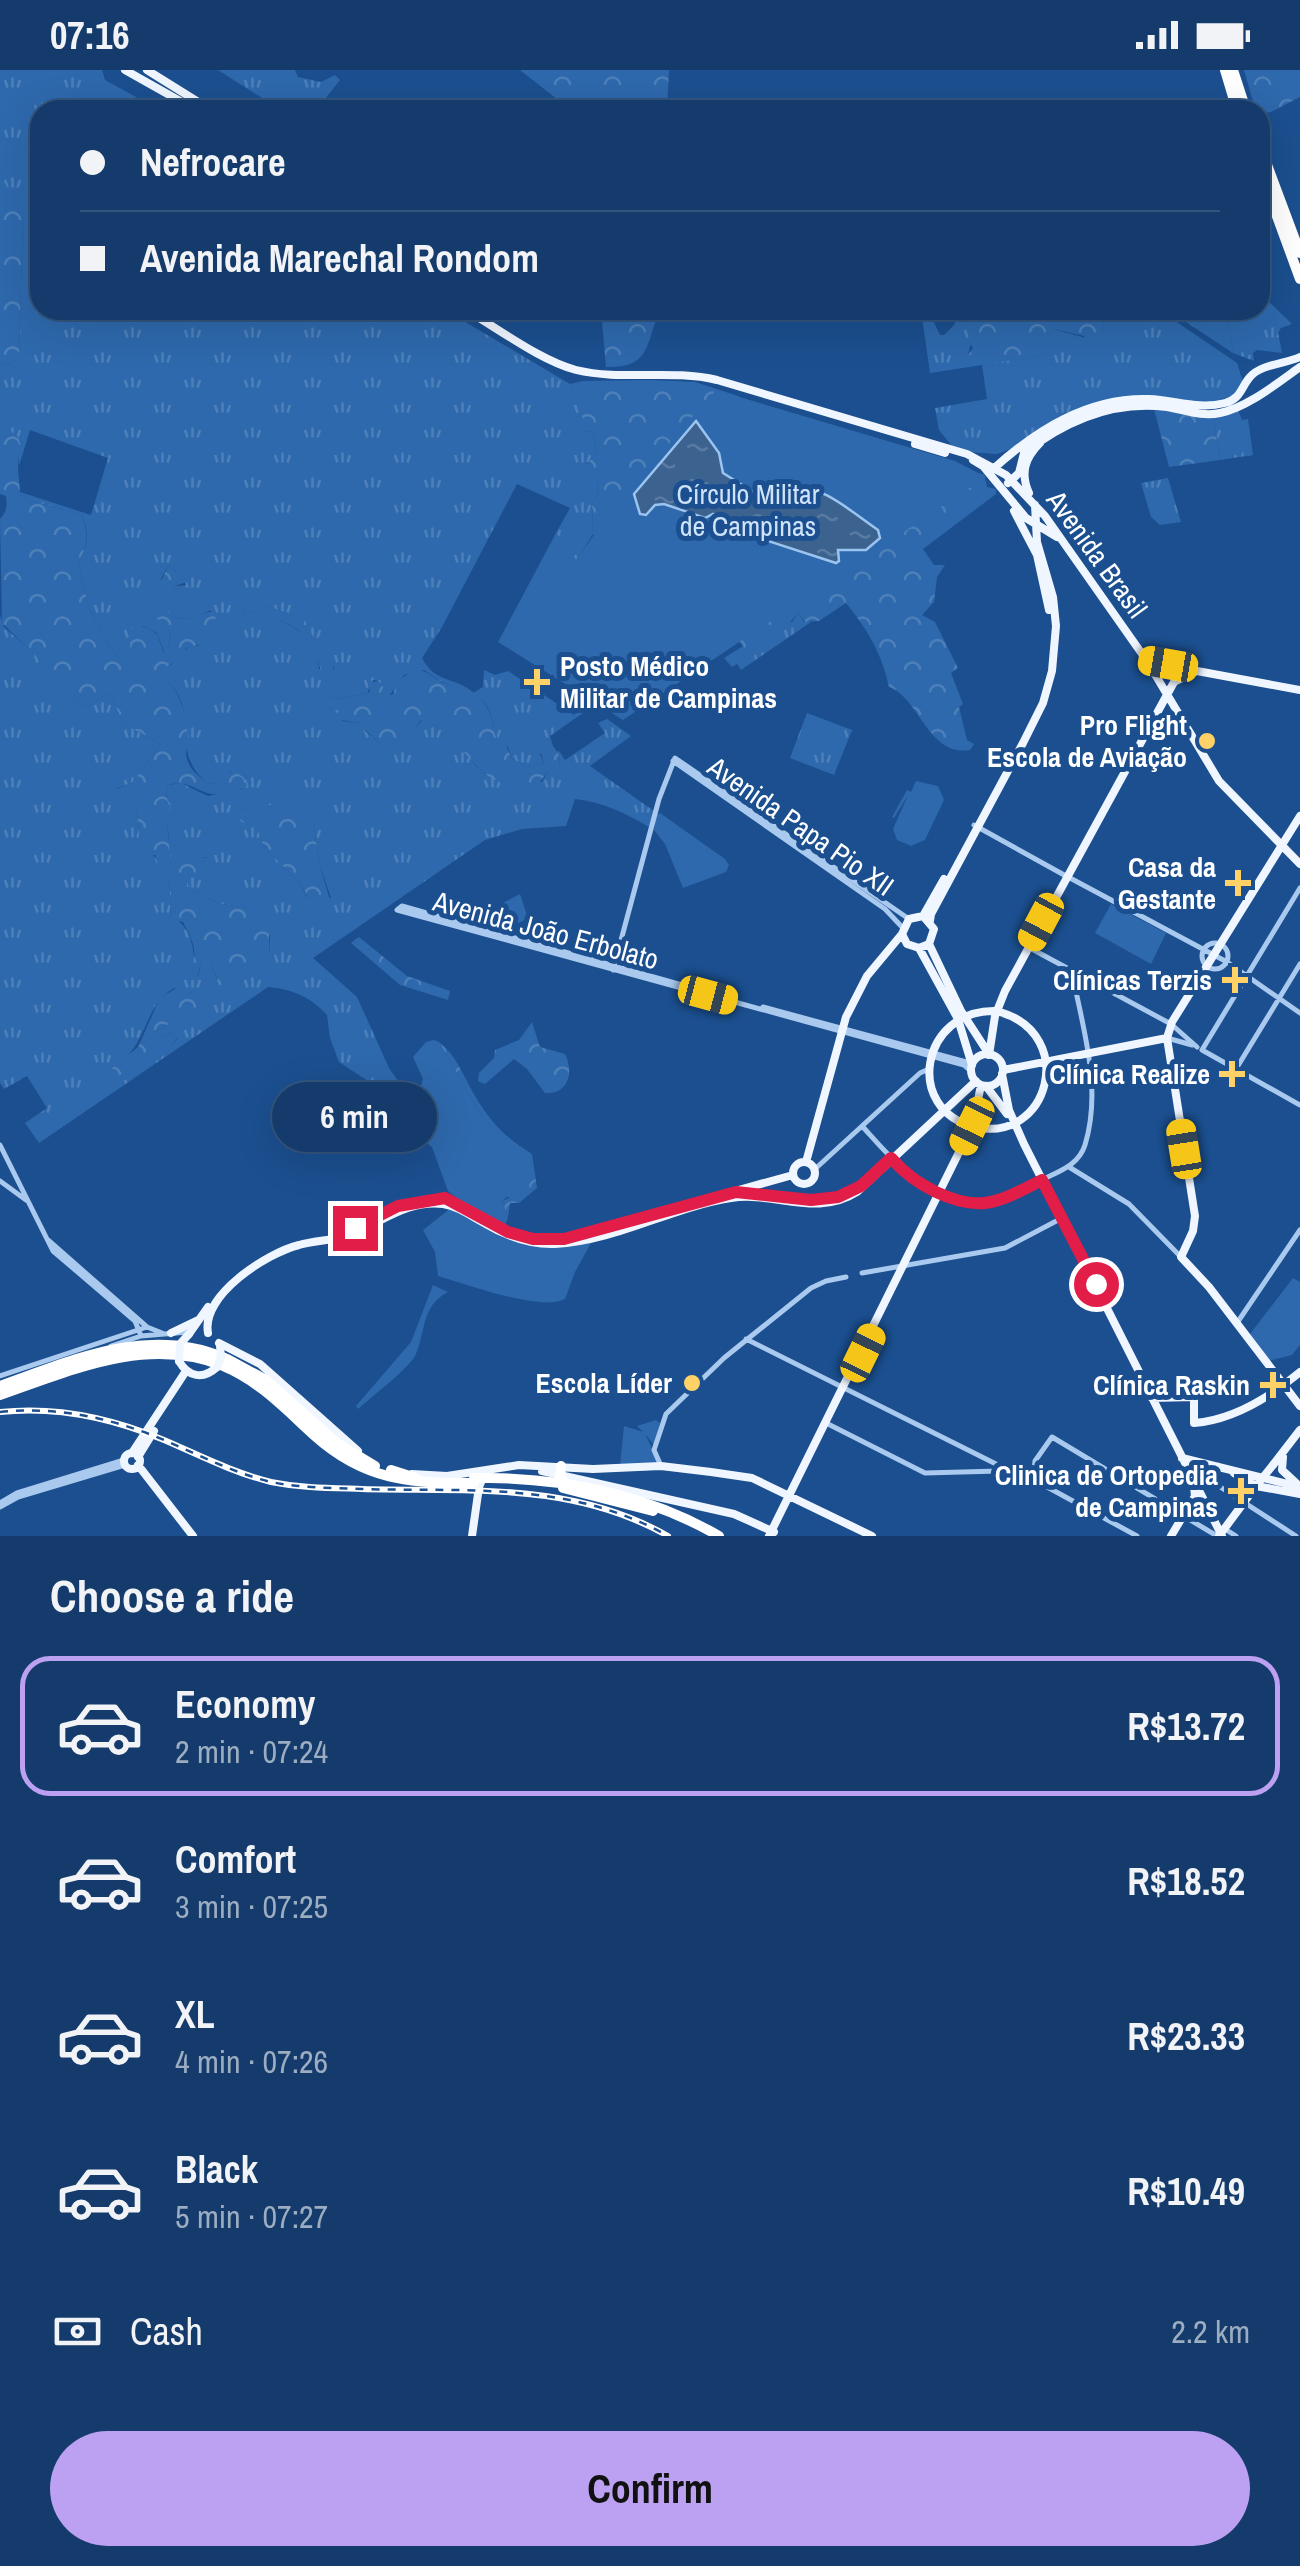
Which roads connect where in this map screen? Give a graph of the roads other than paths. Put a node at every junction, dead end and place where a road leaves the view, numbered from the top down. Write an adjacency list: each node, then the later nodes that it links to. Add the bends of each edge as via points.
1 (125, 70): 4 (main road)
2 (1225, 70): 7 (highway)
3 (1233, 70): 8 (highway)
4 (144, 73): 5 (main road); 6 (main road)
5 (182, 100)
6 (193, 100)
7 (1234, 100)
8 (1243, 100)
9 (1270, 173): 11 (highway)
10 (1270, 197): 12 (highway)
11 (1300, 254)
12 (1300, 278)
13 (476, 320): 27 (main road, via 572,373 715,383 968,459)
14 (484, 320): 23 (main road, via 573,369 704,377)
15 (1300, 357): 17 (main road, via 1257,371)
16 (1298, 370): 18 (main road)
17 (1242, 390): 18 (main road, via 1239,400); 19 (main road)
18 (1245, 402): 19 (main road)
19 (1209, 410): 20 (main road, via 1123,400 1088,408)
20 (1060, 425): 21 (main road); 22 (main road)
21 (1040, 443): 25 (main road, via 1024,453); 29 (main road, via 1024,468)
22 (1016, 450): 23 (main road, via 992,457); 24 (main road)
23 (967, 454): 26 (main road, Avenida Brasil)
24 (1006, 458): 25 (main road); 26 (main road)
25 (1020, 465): 28 (main road)
26 (995, 466): 27 (main road); 28 (main road, Avenida Brasil)
27 (993, 481): 28 (main road); 30 (main road); 33 (main road, via 1043,574)
28 (1012, 481): 29 (main road, Avenida Brasil)
29 (1034, 502): 30 (main road); 31 (main road, Avenida Brasil)
30 (1036, 524): 31 (main road); 33 (main road, via 1054,597)
31 (1064, 544): 32 (main road, Avenida Brasil)
32 (1147, 661): 34 (main road); 35 (main road, Avenida Brasil)
33 (1053, 671): 40 (main road, via 1039,711)
34 (1194, 671): 35 (main road); 36 (main road)
35 (1170, 691): 36 (main road, via 1200,676); 37 (main road); 38 (main road, Avenida Brasil); 43 (main road)
36 (1300, 692)
37 (1162, 708): 38 (main road); 43 (main road)
38 (1178, 709): 41 (main road, Avenida Brasil, via 1219,781)
39 (1300, 816): 41 (main road)
40 (976, 826): 43 (street); 45 (main road)
41 (1280, 844): 42 (main road, Avenida Brasil); 48 (main road)
42 (1300, 864)
43 (1068, 877): 50 (main road); 51 (street)
44 (1300, 888): 58 (street)
45 (926, 919): 46 (main road); 47 (main road, via 934,933)
46 (904, 926): 49 (main road, via 907,944); 56 (street, Avenida Papa Pio XII, via 674,759); 64 (main road, via 867,976)
47 (929, 944): 49 (main road); 62 (main road)
48 (1220, 944): 51 (street); 52 (main road); 53 (street)
49 (919, 948): 62 (main road)
50 (1030, 948): 57 (street); 60 (main road)
51 (1203, 950): 52 (street); 55 (street)
52 (1214, 955): 53 (street); 55 (main road)
53 (1226, 962): 55 (street); 58 (street)
54 (1300, 964): 59 (street)
55 (1206, 966): 63 (main road)
56 (614, 968): 56 (street, Avenida João Erbolato, via 604,970 397,910 402,906); 64 (street, Avenida João Erbolato)
57 (1074, 974): 63 (street); 69 (street)
58 (1247, 974): 59 (street); 68 (street)
59 (1279, 998): 61 (street); 75 (street)
60 (998, 1012): 62 (main road); 65 (main road); 71 (main road); 72 (main road, via 1031,1029)
61 (1300, 1013)
62 (961, 1018): 67 (main road); 70 (main road); 73 (main road)
63 (1171, 1024): 66 (main road); 68 (street)
64 (842, 1030): 70 (street, Avenida João Erbolato); 87 (main road)
65 (991, 1036): 67 (main road); 71 (main road)
66 (1166, 1038): 68 (street); 69 (main road); 107 (main road, via 1196,1216)
67 (981, 1040): 71 (main road)
68 (1199, 1048): 75 (street)
69 (1087, 1052): 72 (main road); 88 (street, via 1093,1108 1084,1148)
70 (931, 1054): 73 (street, Avenida João Erbolato); 73 (street, Avenida João Erbolato); 74 (main road)
71 (991, 1055): 73 (main road); 76 (main road)
72 (1046, 1060): 76 (main road); 82 (main road, via 1040,1097)
73 (968, 1063): 77 (main road)
74 (929, 1069): 81 (main road); 83 (street)
75 (1236, 1069): 78 (street)
76 (1002, 1072): 77 (main road, via 996,1083); 82 (main road)
77 (982, 1084): 81 (main road); 82 (main road); 84 (main road)
78 (1283, 1096): 79 (street); 80 (street)
79 (1274, 1101)
80 (1300, 1105)
81 (944, 1109): 84 (main road); 86 (main road)
82 (1013, 1123): 84 (main road); 91 (main road)
83 (862, 1126): 86 (street); 89 (street)
84 (974, 1126): 97 (main road)
85 (0, 1145): 93 (street)
86 (891, 1158): 97 (street); 101 (main road, via 843,1200)
87 (806, 1162): 89 (main road); 90 (main road)
88 (1069, 1167): 91 (street); 107 (street, via 1129,1204)
89 (814, 1169): 90 (main road, via 807,1183)
90 (794, 1176): 94 (main road)
91 (1042, 1180): 97 (street, via 983,1204); 103 (main road)
92 (0, 1181): 95 (street)
93 (21, 1184): 95 (street); 102 (street)
94 (754, 1186): 96 (main road); 98 (main road)
95 (14, 1190): 102 (street)
96 (736, 1192): 98 (main road); 99 (main road, via 583,1236 541,1240)
97 (940, 1194): 109 (main road)
98 (758, 1196): 101 (main road)
99 (443, 1201): 100 (main road); 101 (main road, via 513,1238 546,1244 737,1197)
100 (428, 1202): 114 (main road, via 398,1206 345,1233 276,1250 221,1288); 119 (main road, via 345,1237 278,1252 225,1289 210,1312)
101 (816, 1202)
102 (30, 1205): 105 (street)
103 (1062, 1218): 109 (street, via 1005,1248); 131 (main road)
104 (1300, 1230): 113 (street)
105 (46, 1238): 108 (street); 110 (street)
106 (48, 1253): 108 (street)
107 (1181, 1257): 115 (main road)
108 (63, 1260): 110 (street)
109 (904, 1265): 111 (street); 129 (main road)
110 (73, 1266): 116 (street)
111 (862, 1273)
112 (846, 1277): 120 (street, via 816,1285)
113 (1244, 1312): 115 (main road)
114 (202, 1318): 117 (main road); 118 (main road)
115 (1234, 1319): 127 (main road)
116 (142, 1330): 117 (street); 122 (street); 126 (street)
117 (167, 1333): 118 (street)
118 (190, 1333): 119 (main road); 124 (main road, bridge, via 180,1344 178,1362)
119 (208, 1333): 121 (main road)
120 (746, 1339): 129 (street); 142 (street, via 666,1414 654,1450)
121 (220, 1344): 123 (main road, bridge); 145 (main road, via 260,1364 355,1449)
122 (88, 1355): 123 (highway, via 159,1343 199,1349); 128 (highway)
123 (223, 1363): 124 (main road, via 204,1375); 130 (highway, via 126,1355); 150 (highway, via 274,1386 348,1450 382,1470); 151 (highway, via 353,1463 403,1481)
124 (188, 1372): 137 (main road)
125 (1300, 1372): 127 (main road)
126 (0, 1376)
127 (1284, 1384): 131 (main road, via 1228,1417 1194,1423 1194,1396); 132 (main road)
128 (0, 1386)
129 (844, 1387): 133 (main road); 138 (street); 156 (main road)
130 (0, 1396)
131 (1152, 1398): 136 (main road)
132 (1300, 1406)
133 (828, 1424): 148 (street, via 925,1473); 156 (main road)
134 (1300, 1432): 135 (main road); 141 (main road)
135 (1283, 1456): 141 (main road); 154 (main road, via 1282,1472)
136 (1182, 1458): 139 (main road); 143 (main road)
137 (132, 1461): 158 (street, via 17,1493); 164 (main road)
138 (994, 1461): 146 (street); 148 (street)
139 (1195, 1461): 143 (main road); 144 (main road)
140 (519, 1465): 149 (main road); 150 (main road); 151 (main road)
141 (1274, 1465): 153 (main road, bridge)
142 (661, 1466): 149 (main road); 156 (main road, via 752,1478)
143 (1187, 1468): 155 (main road)
144 (1222, 1468): 152 (main road); 153 (main road); 154 (main road)
145 (391, 1470): 150 (highway); 150 (main road)
146 (1010, 1470): 147 (street); 148 (street)
147 (1034, 1470): 160 (street, via 1052,1438); 168 (street, via 1038,1482)
148 (992, 1471)
149 (557, 1475): 151 (highway); 163 (main road, via 734,1514); 166 (highway, via 642,1501)
150 (425, 1478): 151 (highway)
151 (484, 1479): 162 (main road); 165 (highway, via 561,1488 656,1512)
152 (1205, 1480): 155 (main road); 157 (street)
153 (1257, 1486): 154 (main road); 157 (main road)
154 (1300, 1489)
155 (1197, 1493): 160 (main road); 161 (main road)
156 (790, 1496): 163 (main road); 167 (main road)
157 (1245, 1502): 161 (main road); 171 (street)
158 (0, 1505)
159 (467, 1512): 162 (main road)
160 (1182, 1514): 161 (street); 169 (main road)
161 (1222, 1531): 170 (street)
162 (472, 1532)
163 (772, 1534)
164 (193, 1536)
165 (711, 1536)
166 (720, 1536)
167 (872, 1536)
168 (1137, 1536)
169 (1171, 1536)
170 (1236, 1536)
171 (1296, 1536)

